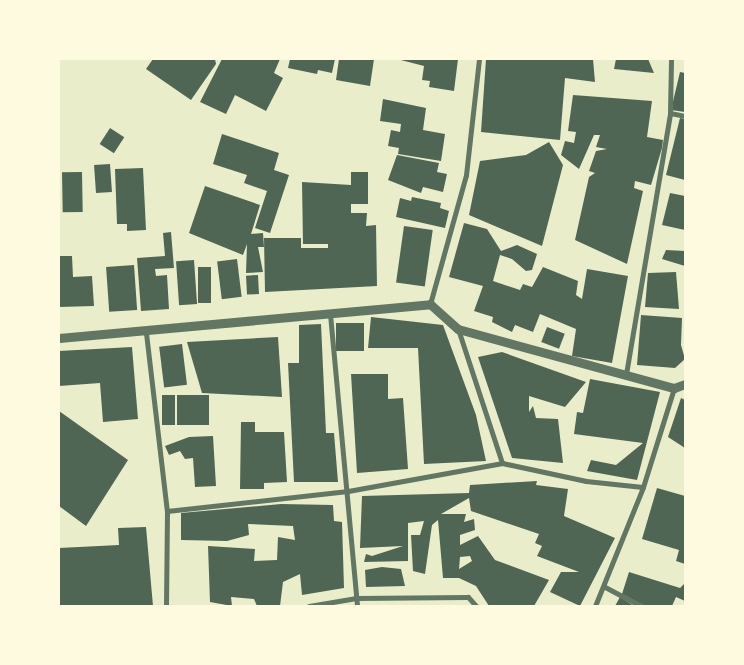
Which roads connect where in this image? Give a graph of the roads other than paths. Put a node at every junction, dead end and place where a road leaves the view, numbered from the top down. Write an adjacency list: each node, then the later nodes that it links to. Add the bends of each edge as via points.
1 (479, 59): 5 (street, via 466,175)
2 (671, 59): 3 (street)
3 (670, 113): 4 (street); 10 (street)
4 (685, 116)
5 (430, 304): 6 (street); 7 (street)
6 (330, 314): 8 (street); 15 (street)
7 (458, 329): 10 (street); 13 (street)
8 (146, 333): 9 (street); 16 (street)
9 (59, 338)
10 (626, 374): 12 (street)
11 (685, 384): 12 (street)
12 (674, 388): 14 (street)
13 (502, 463): 14 (street, via 586,481); 15 (street)
14 (643, 487): 17 (street)
15 (348, 491): 16 (street); 18 (street)
16 (167, 511): 19 (street)
17 (606, 587): 23 (street); 24 (street)
18 (356, 598): 20 (street); 21 (street); 22 (street, via 468,597)
19 (166, 606)
20 (309, 606)
21 (357, 606)
22 (476, 606)
23 (595, 606)
24 (640, 606)

